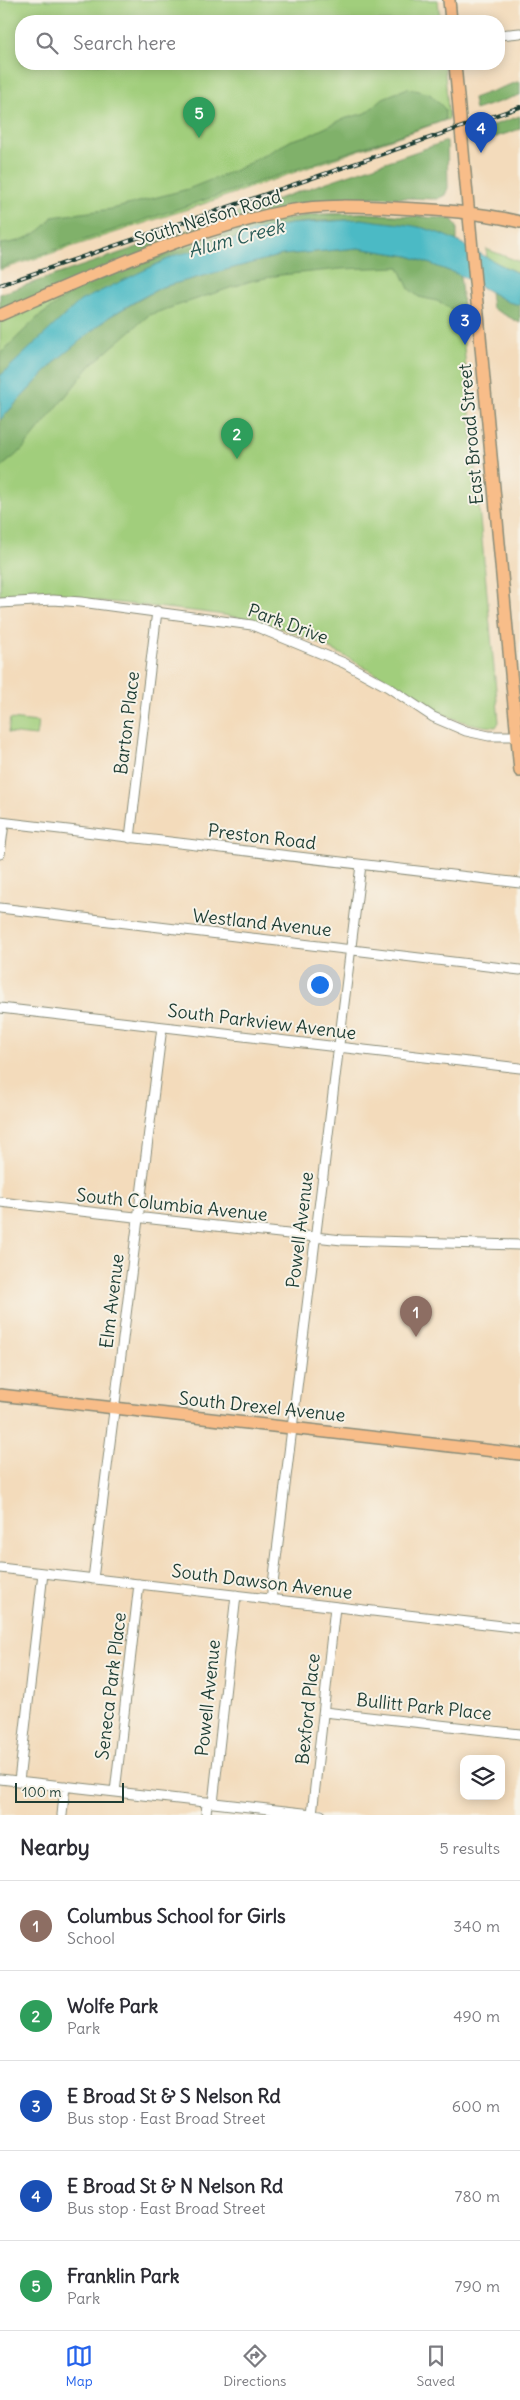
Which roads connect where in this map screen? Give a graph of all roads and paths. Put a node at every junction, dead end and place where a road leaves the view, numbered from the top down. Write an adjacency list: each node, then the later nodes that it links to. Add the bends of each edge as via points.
1 (449, 0): 2 (main road)
2 (450, 15)
3 (520, 33): 4 (street)
4 (505, 34)
5 (455, 70): 6 (main road, East Broad Street)
6 (467, 211): 7 (main road, South Nelson Road); 8 (main road, South Nelson Road, via 345,206 260,217 112,266); 11 (main road, East Broad Street)
7 (520, 222)
8 (0, 315)
9 (0, 603): 10 (street, Park Drive, via 53,600)
10 (156, 611): 12 (street, Park Drive, via 252,626 344,663 388,686 433,717 466,731 489,736); 15 (street, Barton Place)
11 (515, 668): 12 (main road, East Broad Street)
12 (517, 736): 13 (main road, East Broad Street)
13 (520, 771)
14 (2, 823): 15 (street, Preston Road); 16 (street)
15 (130, 838): 17 (street, Preston Road)
16 (0, 854)
17 (360, 865): 18 (street, Preston Road); 20 (street, Powell Avenue)
18 (520, 883)
19 (0, 908): 20 (street, Westland Avenue)
20 (351, 950): 21 (street, Westland Avenue); 24 (street, Powell Avenue)
21 (520, 970)
22 (0, 1008): 23 (street, South Parkview Avenue)
23 (162, 1027): 24 (street, South Parkview Avenue); 27 (street, Elm Avenue)
24 (339, 1047): 25 (street, South Parkview Avenue); 28 (street, Powell Avenue)
25 (520, 1068)
26 (0, 1202): 27 (street, South Columbia Avenue)
27 (138, 1217): 28 (street, South Columbia Avenue); 31 (street, Elm Avenue)
28 (316, 1237): 29 (street, South Columbia Avenue, via 378,1242); 32 (street, Powell Avenue)
29 (520, 1245)
30 (0, 1395): 31 (main road, South Drexel Avenue)
31 (115, 1408): 32 (main road, South Drexel Avenue); 36 (street, Elm Avenue)
32 (292, 1428): 33 (main road, South Drexel Avenue); 39 (street, Powell Avenue)
33 (520, 1454)
34 (0, 1568): 35 (street, South Dawson Avenue)
35 (43, 1572): 36 (street, South Dawson Avenue); 45 (street)
36 (93, 1579): 37 (street, South Dawson Avenue)
37 (139, 1584): 38 (street, South Dawson Avenue); 47 (street, Seneca Park Place)
38 (236, 1596): 39 (street, South Dawson Avenue); 48 (street, Powell Avenue)
39 (271, 1600): 40 (street, South Dawson Avenue)
40 (335, 1607): 41 (street, South Dawson Avenue); 42 (street, Bexford Place)
41 (520, 1628)
42 (324, 1712): 43 (street, Bullitt Park Place); 49 (street, Bexford Place)
43 (520, 1734)
44 (0, 1779): 45 (street)
45 (20, 1781): 46 (street)
46 (65, 1786): 47 (street); 50 (street)
47 (115, 1792): 48 (street)
48 (210, 1803): 49 (street); 51 (street, Powell Avenue)
49 (317, 1814)
50 (62, 1815)
51 (206, 1815)

